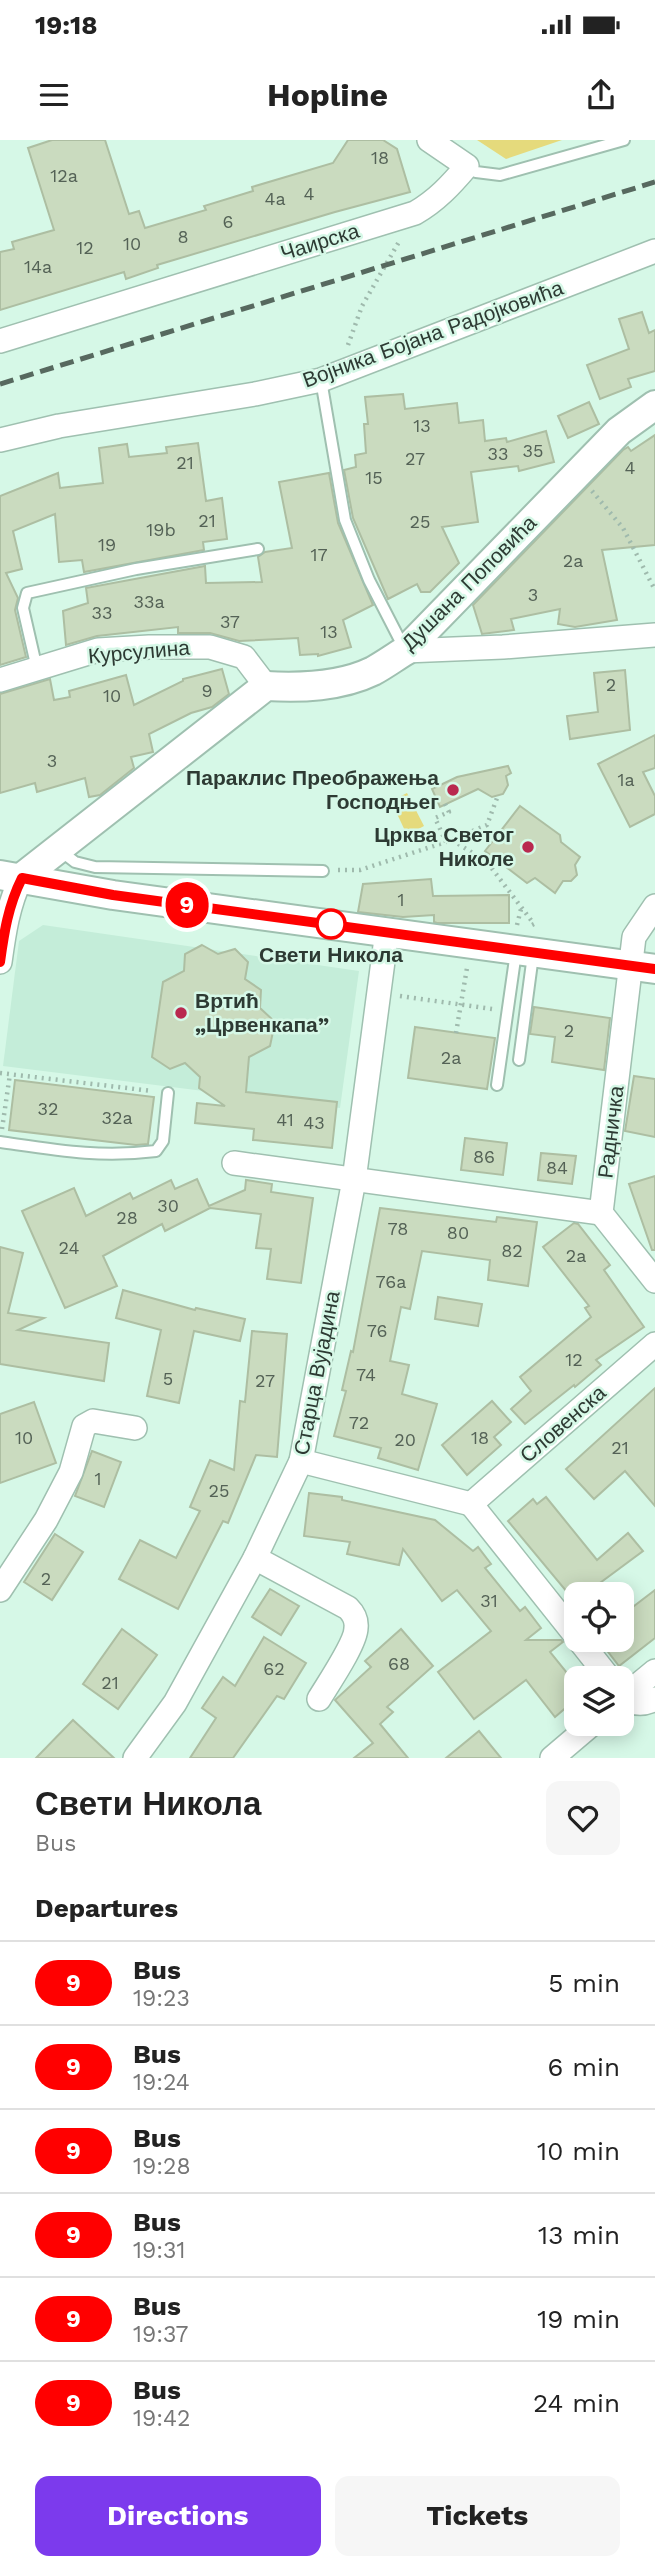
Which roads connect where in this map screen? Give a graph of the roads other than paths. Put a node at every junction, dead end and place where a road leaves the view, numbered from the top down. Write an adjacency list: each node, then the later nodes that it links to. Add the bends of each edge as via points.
1 (429, 140): 3 (street)
2 (624, 140): 3 (lane, via 500,175)
3 (467, 166): 5 (street, Чаирска, via 447,190 415,213)
4 (655, 251): 6 (street, Војника Бојана Радојковића)
5 (0, 341)
6 (321, 380): 8 (street, Војника Бојана Радојковића); 11 (lane, via 345,520)
7 (655, 405): 11 (street, Душана Поповића, via 619,431)
8 (0, 440)
9 (258, 549): 12 (lane, via 27,593 23,608)
10 (655, 635): 11 (street)
11 (405, 651): 14 (street, Душана Поповића, via 358,676 309,688)
12 (37, 669): 13 (street, Курсулина); 14 (street, Курсулина, via 98,650 210,647 244,657)
13 (0, 680)
14 (266, 686): 15 (street)
15 (58, 849): 16 (lane, via 75,862 105,868); 17 (street)
16 (323, 871)
17 (11, 877): 19 (street); 21 (street)
18 (655, 907): 22 (street, Радничка, via 634,937)
19 (387, 931): 20 (street); 28 (street, Старца Вујадина)
20 (525, 951): 22 (street); 23 (lane); 24 (lane, via 507,1011)
21 (0, 962)
22 (643, 967): 29 (street, Радничка)
23 (519, 1060)
24 (497, 1085)
25 (168, 1093): 26 (lane, via 163,1141 156,1151 88,1155)
26 (0, 1142)
27 (234, 1163): 28 (street)
28 (354, 1180): 29 (street); 33 (street, Старца Вујадина)
29 (601, 1213): 30 (street)
30 (655, 1281)
31 (655, 1344): 34 (street, Словенска)
32 (135, 1428): 36 (street, via 93,1421 84,1426 71,1472)
33 (301, 1461): 34 (street); 35 (street, Старца Вујадина)
34 (471, 1504): 37 (street)
35 (255, 1558): 42 (street, via 353,1613 355,1635); 46 (street, Старца Вујадина, via 175,1703)
36 (0, 1590)
37 (564, 1622)
38 (588, 1652): 39 (street)
39 (599, 1666)
40 (655, 1671): 41 (street)
41 (634, 1687)
42 (319, 1699)
43 (655, 1699): 44 (street, via 645,1704)
44 (634, 1702)
45 (578, 1736): 47 (street)
46 (135, 1758)
47 (552, 1758)

